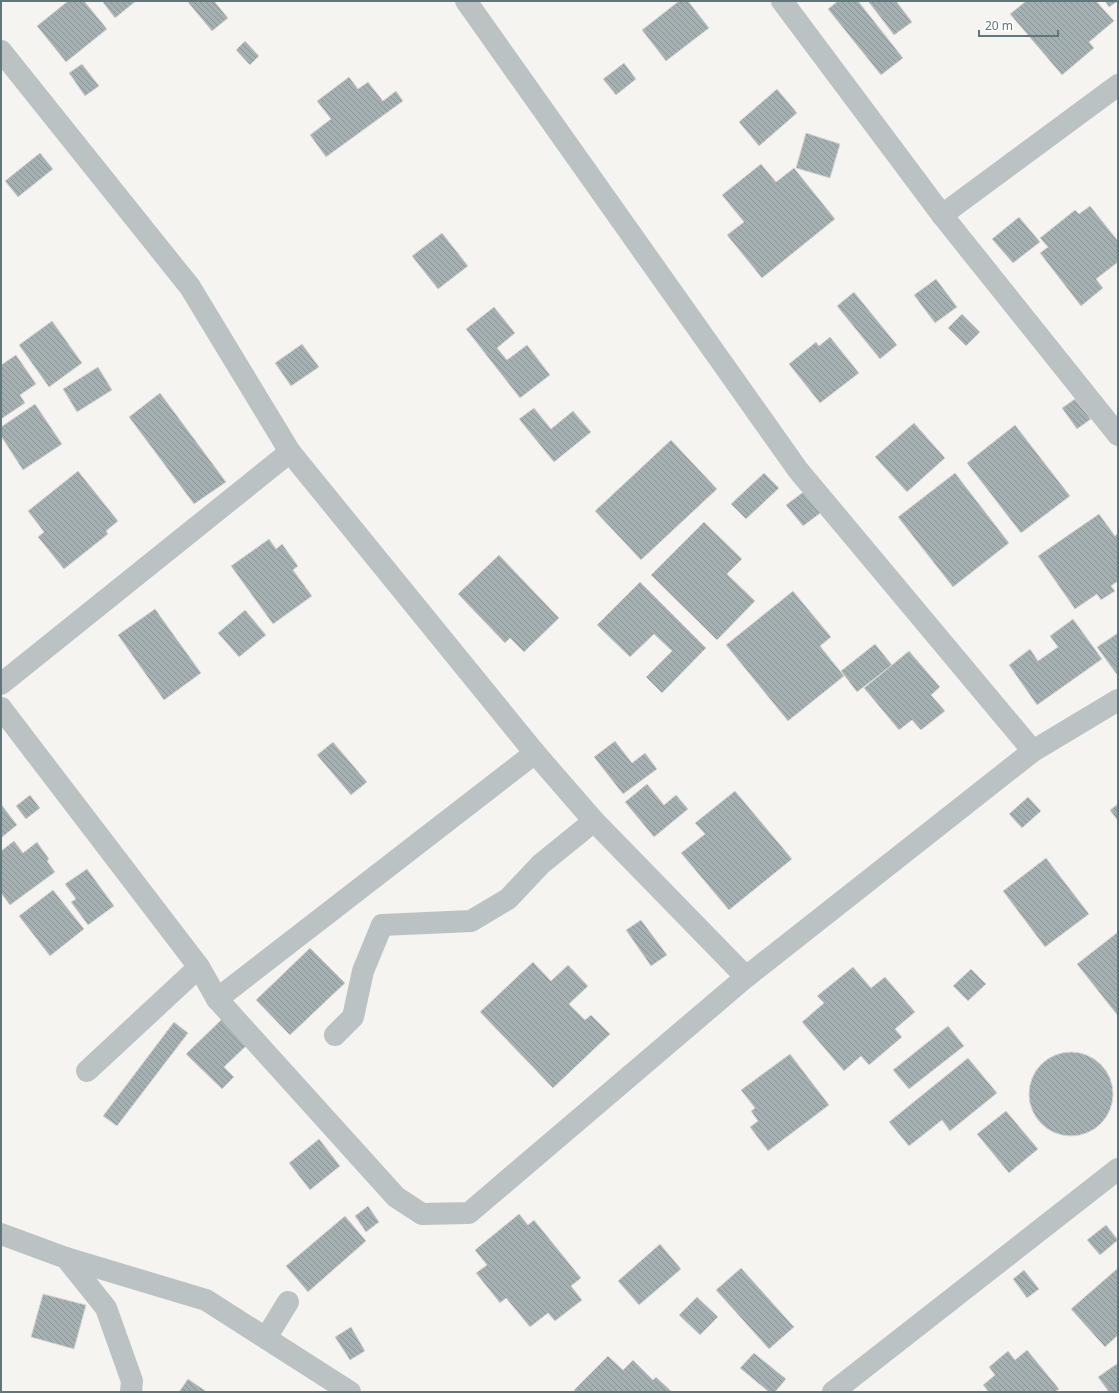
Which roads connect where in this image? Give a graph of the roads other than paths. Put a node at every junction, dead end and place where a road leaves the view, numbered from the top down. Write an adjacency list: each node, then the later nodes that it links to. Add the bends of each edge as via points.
1 (466, 1): 11 (street, via 798,470)
2 (782, 1): 5 (street)
3 (1, 51): 7 (street, via 190,286)
4 (1118, 85): 5 (street)
5 (942, 215): 6 (street)
6 (1118, 435)
7 (290, 452): 8 (street); 12 (street)
8 (1, 684)
9 (1118, 700): 11 (street)
10 (1, 708): 14 (street)
11 (1033, 752): 15 (street)
12 (535, 753): 13 (street); 16 (street)
13 (594, 821): 15 (street); 17 (street, via 541,864 508,899 471,921 382,925 363,971 353,1017)
14 (199, 967): 16 (street); 18 (street)
15 (746, 977): 16 (street, via 469,1213 422,1214 396,1197)
16 (217, 999)
17 (335, 1036)
18 (87, 1071)
19 (1118, 1169): 26 (street)
20 (1, 1234): 21 (street)
21 (66, 1258): 23 (street, via 206,1300); 24 (street, via 106,1308 132,1381)
22 (288, 1302): 23 (street)
23 (266, 1338): 25 (street)
24 (131, 1392)
25 (350, 1392)
26 (833, 1392)

